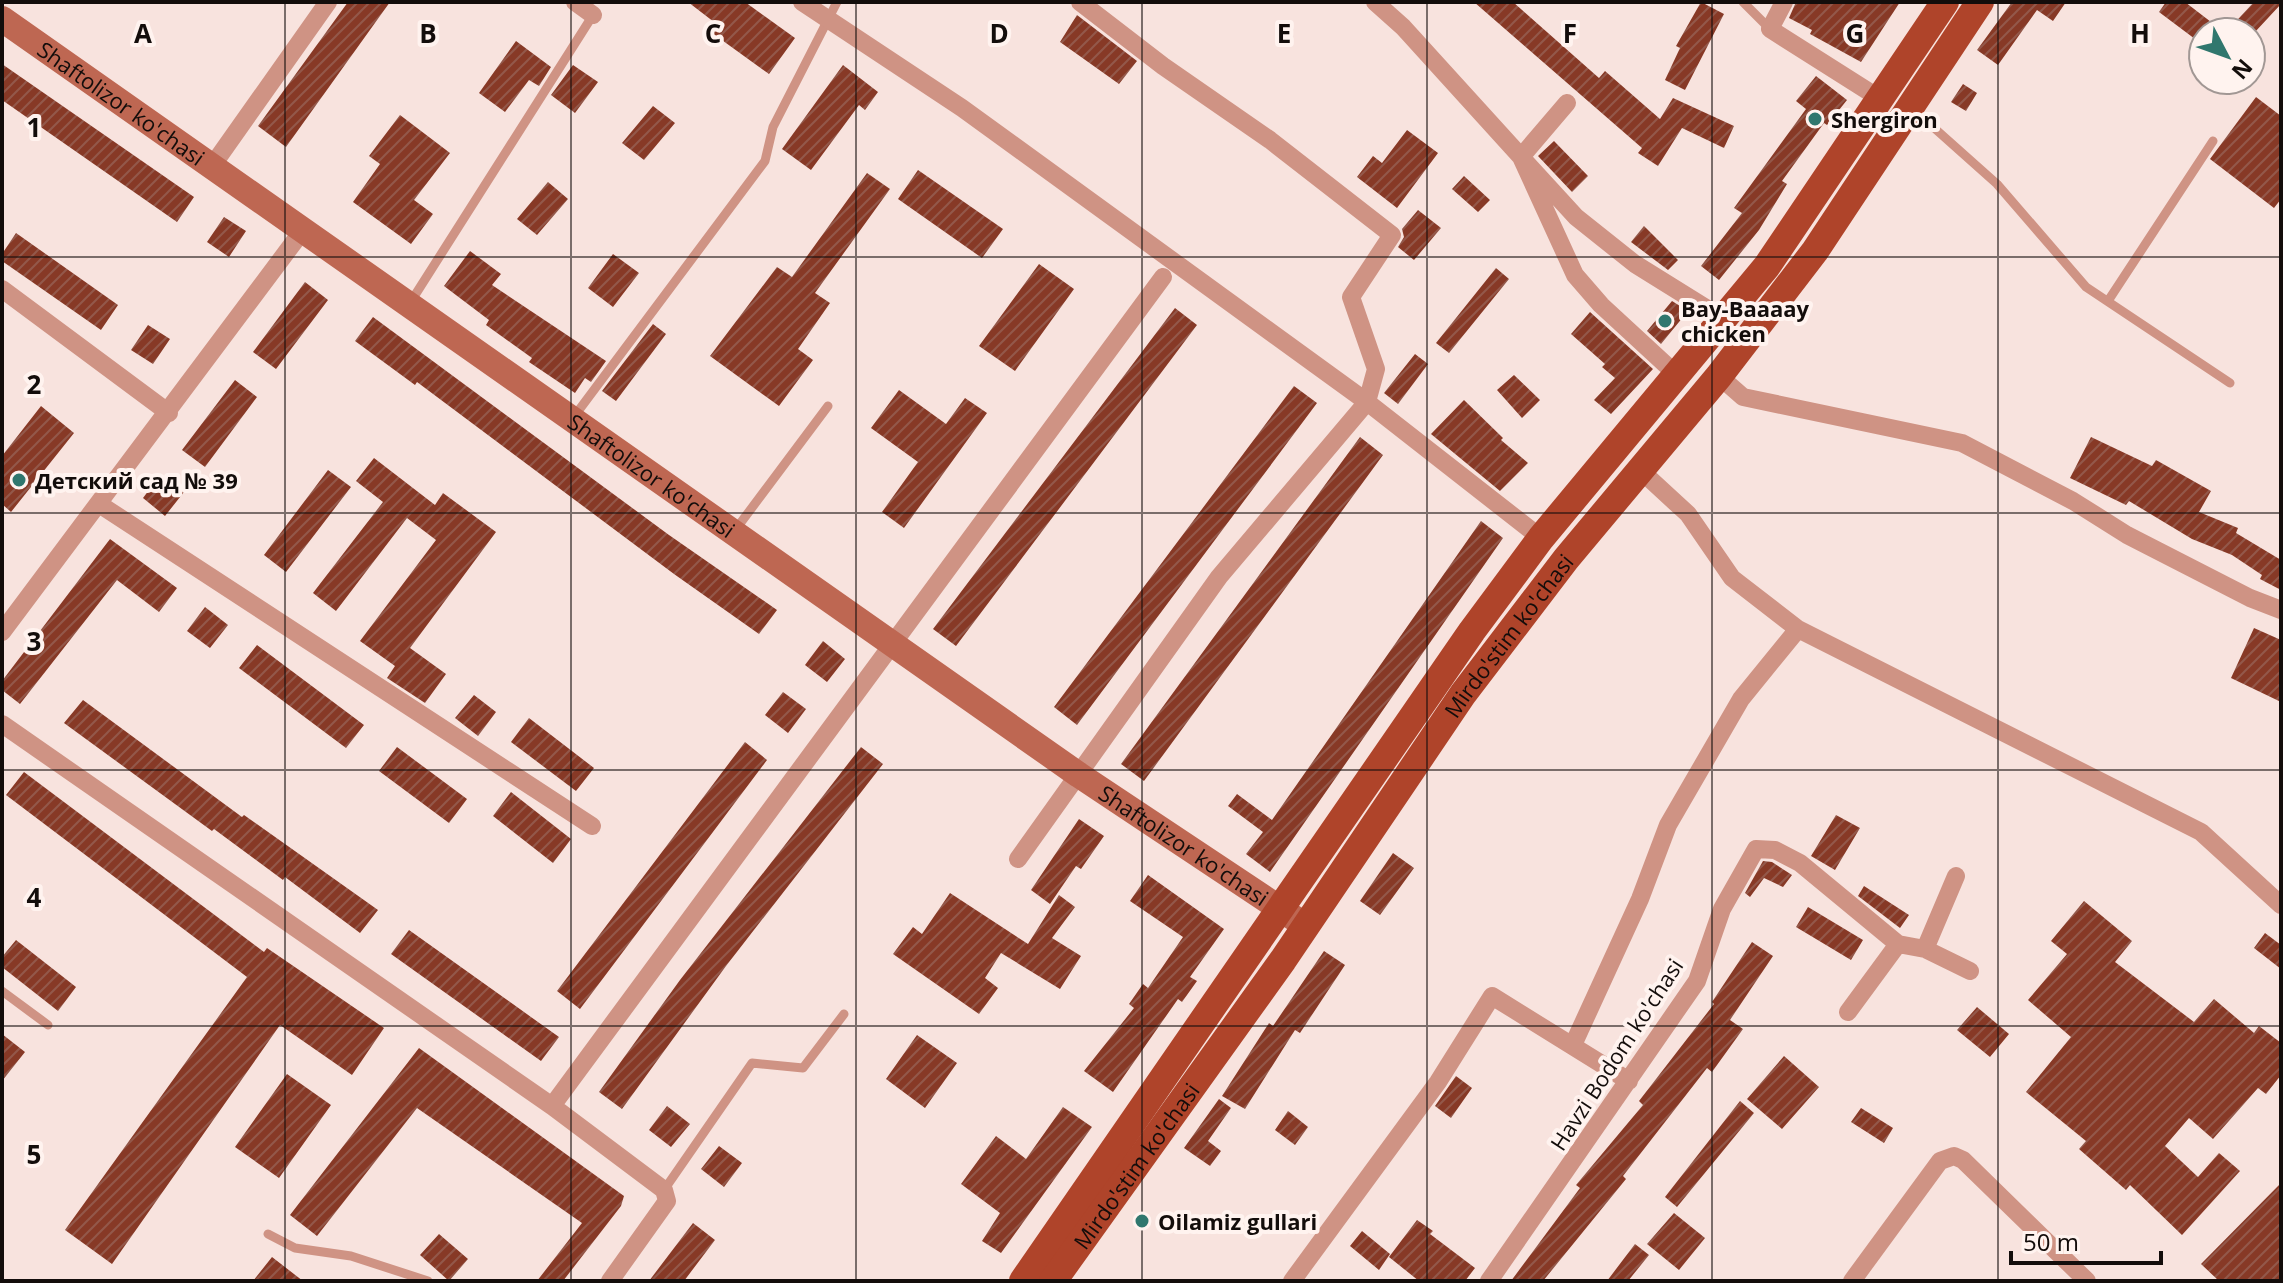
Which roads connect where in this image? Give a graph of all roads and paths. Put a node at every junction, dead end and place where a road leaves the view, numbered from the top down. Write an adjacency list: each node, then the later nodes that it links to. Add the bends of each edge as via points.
1 (328, 2): 20 (street)
2 (575, 2): 11 (street)
3 (802, 2): 13 (street)
4 (837, 2): 13 (lane)
5 (1080, 2): 30 (street, via 1392,235 1351,297 1376,369)
6 (1375, 2): 19 (street)
7 (1743, 2): 14 (lane)
8 (1784, 2): 14 (street)
9 (1945, 2): 15 (main road, Mirdo'stim ko'chasi)
10 (1980, 2): 17 (main road, Mirdo'stim ko'chasi)
11 (593, 15): 25 (lane)
12 (2, 19): 20 (street, Shaftolizor ko'chasi)
13 (831, 20): 30 (street, via 962,108); 33 (lane, via 773,127 765,161)
14 (1770, 29): 15 (street)
15 (1882, 100): 26 (main road, Mirdo'stim ko'chasi)
16 (1567, 103): 19 (street)
17 (1912, 107): 24 (lane, via 1997,184 2086,287); 28 (main road, Mirdo'stim ko'chasi, via 1815,251)
18 (2213, 141): 24 (lane)
19 (1521, 157): 26 (street, via 1576,217 1635,264); 27 (street, via 1575,275 1601,305)
20 (210, 169): 21 (street, Shaftolizor ko'chasi)
21 (303, 230): 25 (street, Shaftolizor ko'chasi); 32 (street)
22 (1163, 277): 41 (street)
23 (2, 289): 32 (street)
24 (2108, 301): 29 (lane)
25 (409, 304): 33 (street, Shaftolizor ko'chasi)
26 (1725, 320): 27 (main road, Mirdo'stim ko'chasi)
27 (1686, 366): 28 (main road); 37 (main road, Mirdo'stim ko'chasi)
28 (1719, 376): 34 (main road, Mirdo'stim ko'chasi); 38 (street, via 1743,397 1962,443 2127,535)
29 (2230, 383)
30 (1367, 402): 37 (street); 43 (street, via 1219,577)
31 (828, 406): 36 (lane)
32 (169, 413): 35 (street)
33 (573, 419): 36 (street, Shaftolizor ko'chasi)
34 (1638, 468): 39 (street, via 1688,514 1732,578); 49 (main road, Mirdo'stim ko'chasi, via 1463,694)
35 (99, 504): 40 (street); 44 (street)
36 (734, 532): 41 (street, Shaftolizor ko'chasi)
37 (1541, 538): 48 (main road, Mirdo'stim ko'chasi)
38 (2281, 610)
39 (1798, 629): 47 (street, via 2201,832); 57 (street, via 1741,699 1668,825)
40 (2, 632)
41 (894, 644): 43 (street, Shaftolizor ko'chasi); 59 (street)
42 (2, 724): 59 (street)
43 (1079, 775): 45 (street); 48 (street, Shaftolizor ko'chasi)
44 (592, 826)
45 (1018, 859)
46 (1956, 876): 51 (street)
47 (2281, 905)
48 (1281, 910): 49 (street, Shaftolizor ko'chasi); 64 (main road, Mirdo'stim ko'chasi)
49 (1306, 926): 65 (main road, Mirdo'stim ko'chasi)
50 (1898, 944): 51 (street, Havzi Bodom ko'chasi); 54 (street); 58 (street, Havzi Bodom ko'chasi, via 1800,863 1775,850 1756,849 1722,909 1697,981)
51 (1925, 949): 52 (street, Havzi Bodom ko'chasi)
52 (1970, 971)
53 (2, 991): 56 (lane)
54 (1848, 1012)
55 (844, 1014): 60 (lane, via 803,1068 752,1063)
56 (48, 1025)
57 (1573, 1045): 58 (street); 66 (street, via 1492,996 1438,1082)
58 (1629, 1081): 67 (street, Havzi Bodom ko'chasi)
59 (552, 1106): 60 (street)
60 (664, 1190): 63 (street, via 667,1201)
61 (268, 1234): 62 (lane, via 295,1248 351,1256)
62 (428, 1281)
63 (610, 1281)
64 (1023, 1281)
65 (1053, 1281)
66 (1292, 1281)
67 (1489, 1281)
68 (1852, 1281): 69 (street, via 1940,1161 1954,1156)
69 (2087, 1281)

